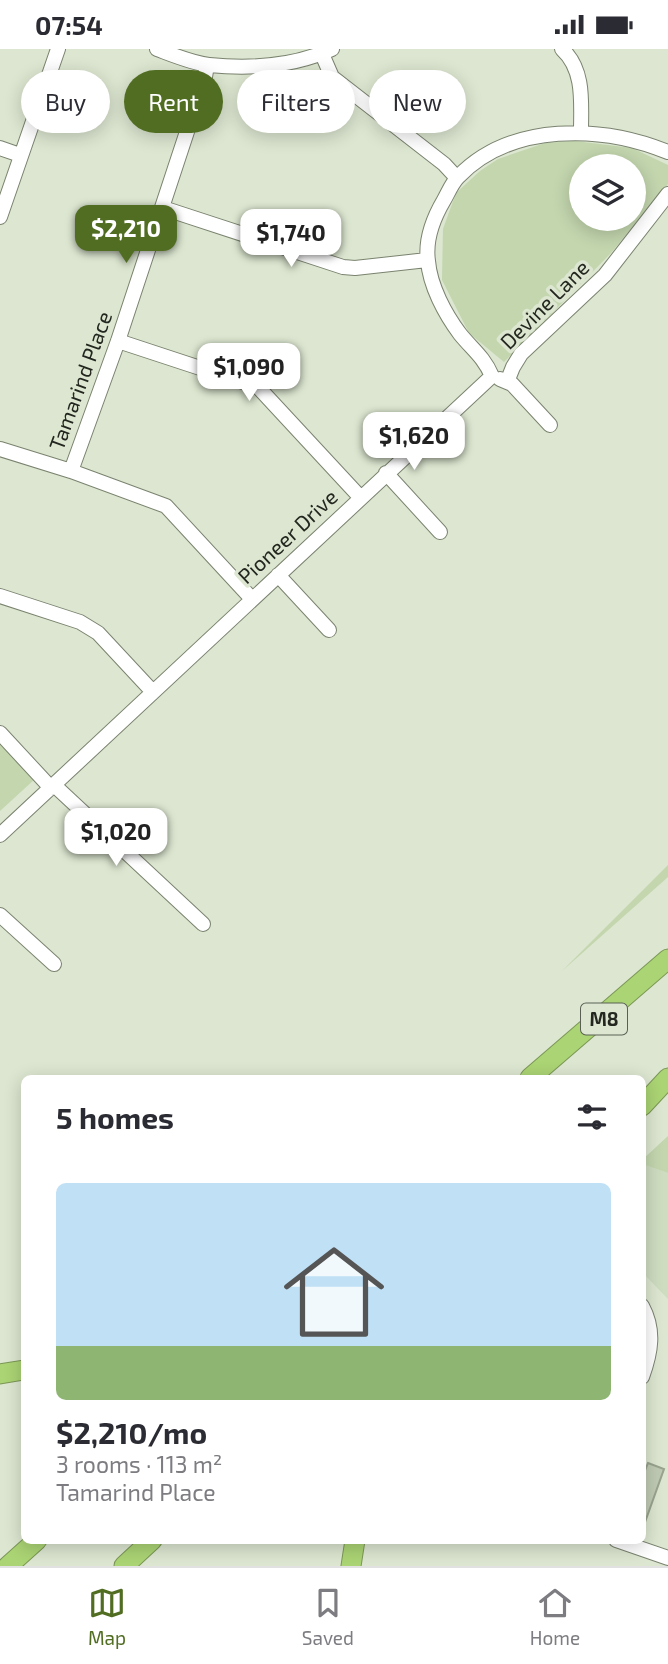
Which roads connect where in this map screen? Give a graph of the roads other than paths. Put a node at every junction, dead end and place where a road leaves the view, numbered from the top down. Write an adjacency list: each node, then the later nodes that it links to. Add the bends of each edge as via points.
1 (58, 49): 9 (street)
2 (157, 49): 5 (street)
3 (562, 49): 6 (street, via 579,75)
4 (327, 51): 5 (street, via 295,62); 10 (street, via 332,76)
5 (207, 65): 12 (street, Tamarind Place)
6 (581, 132): 8 (street, via 640,140); 10 (street, via 496,148)
7 (0, 148): 9 (street)
8 (668, 152)
9 (20, 155): 13 (street)
10 (457, 178): 14 (street, via 433,218)
11 (668, 194): 17 (street, Devine Lane, via 605,275 521,354)
12 (163, 208): 14 (street, via 343,267); 15 (street, Tamarind Place)
13 (0, 217)
14 (427, 260): 16 (street, via 438,296 460,334 485,359)
15 (118, 341): 20 (street, Tamarind Place); 22 (street, via 258,387)
16 (492, 376): 17 (street); 21 (street, Pioneer Drive)
17 (508, 382): 18 (street)
18 (550, 425)
19 (0, 449): 20 (street)
20 (71, 471): 26 (street, via 166,506)
21 (386, 473): 22 (street, Pioneer Drive); 23 (street)
22 (360, 497): 24 (street, Pioneer Drive)
23 (440, 532)
24 (278, 575): 26 (street, Pioneer Drive); 27 (street)
25 (0, 596): 28 (street, via 80,622 97,633)
26 (252, 599): 28 (street, Pioneer Drive)
27 (329, 631)
28 (152, 691): 30 (street, Pioneer Drive)
29 (0, 733): 30 (street)
30 (52, 786): 31 (street, Pioneer Drive); 33 (street)
31 (0, 835)
32 (0, 915): 35 (street)
33 (203, 924)
34 (668, 960): 37 (highway); 38 (highway, M8)
35 (54, 964)
36 (668, 1065): 40 (highway)
37 (534, 1075)
38 (543, 1075)
39 (668, 1078): 41 (highway)
40 (646, 1085)
41 (646, 1102)
42 (646, 1315): 43 (street, via 652,1338)
43 (646, 1361)
44 (21, 1370): 45 (highway)
45 (0, 1374)
46 (33, 1544): 51 (highway)
47 (148, 1544): 52 (highway)
48 (354, 1544): 53 (highway)
49 (628, 1544): 50 (street)
50 (668, 1558)
51 (8, 1566)
52 (124, 1566)
53 (351, 1566)

